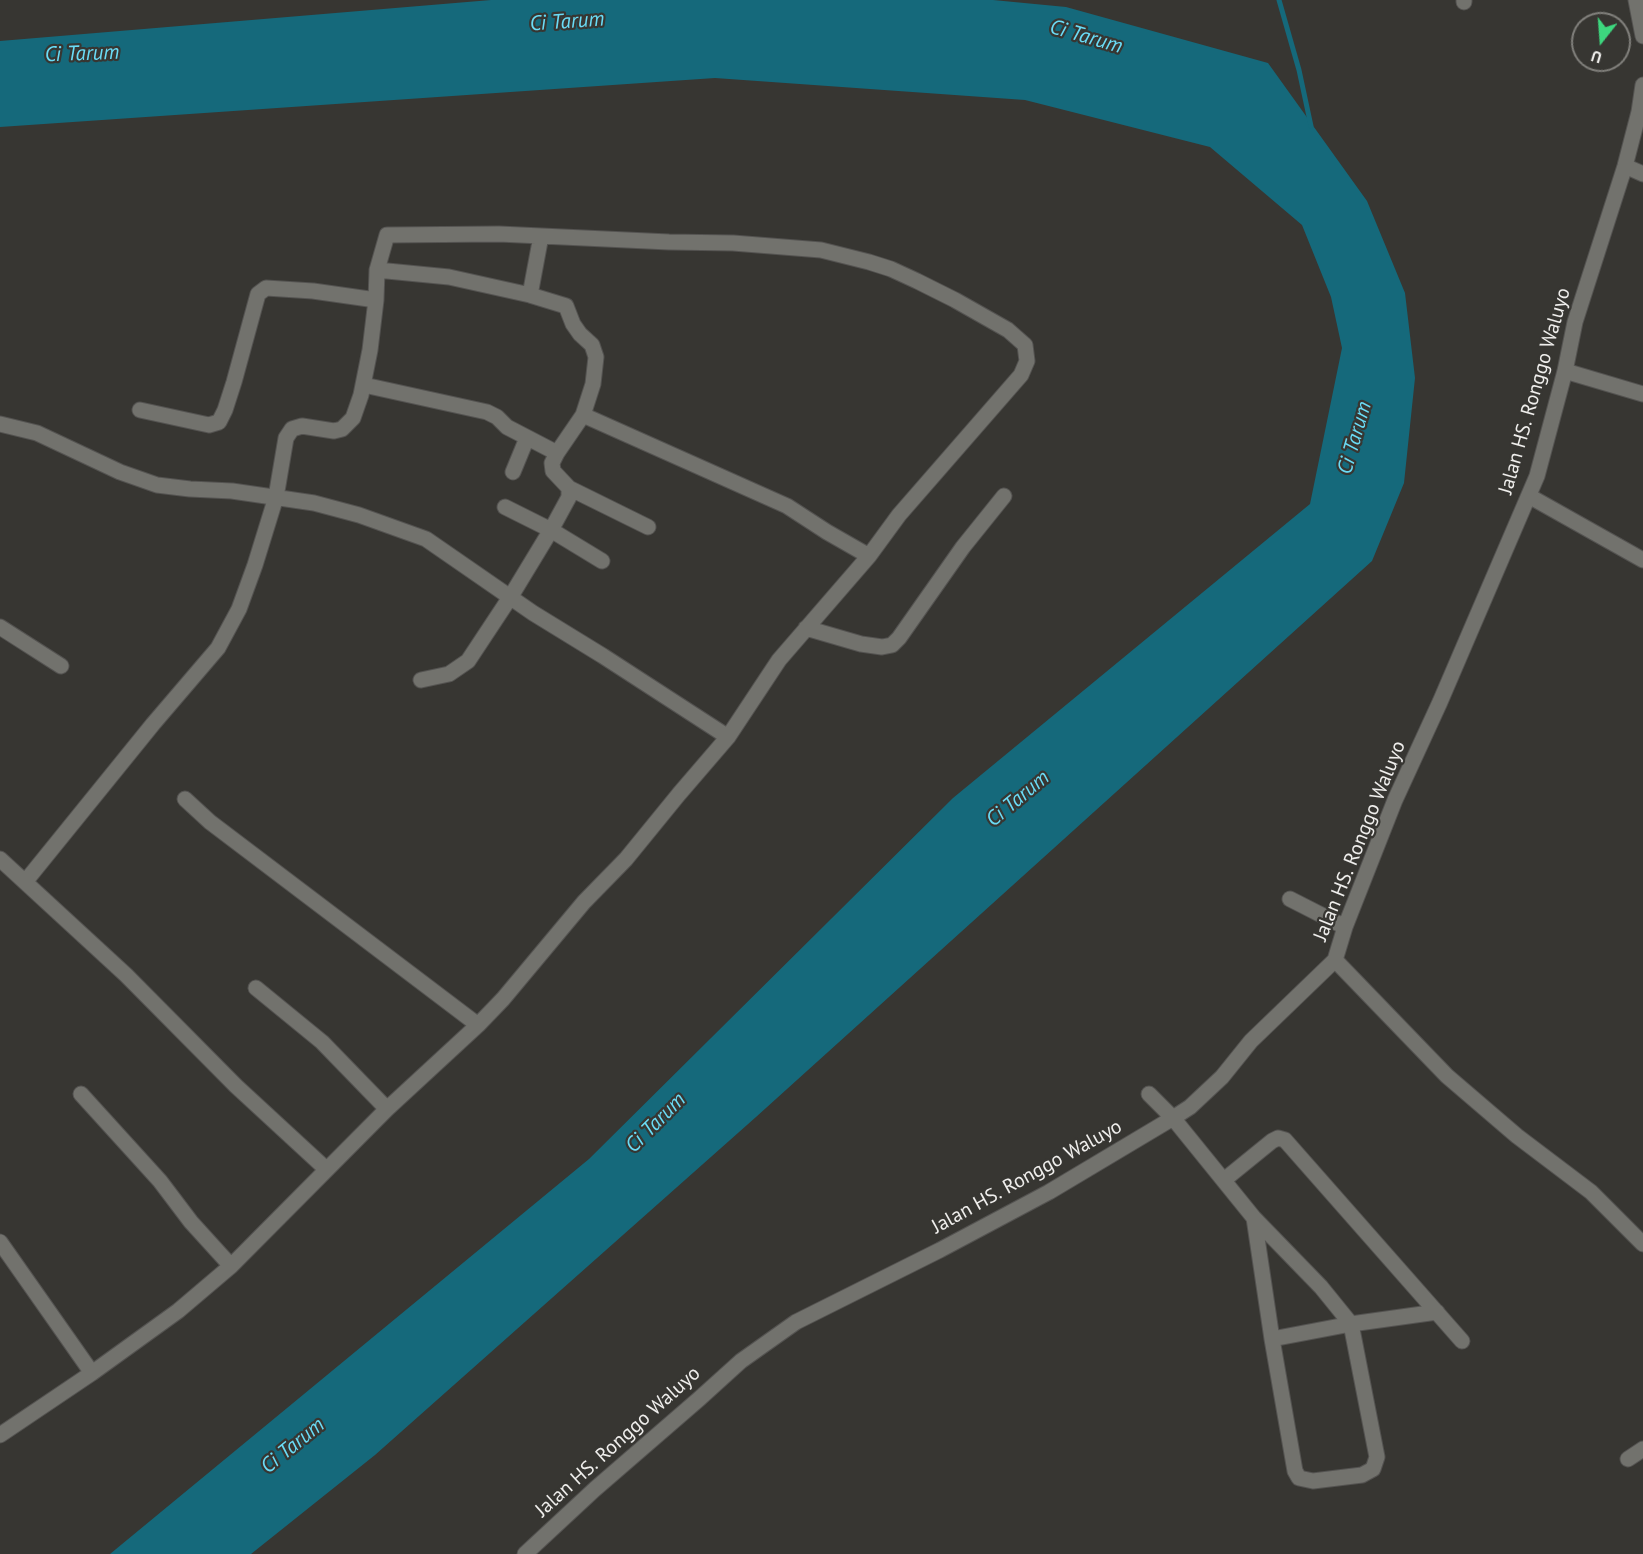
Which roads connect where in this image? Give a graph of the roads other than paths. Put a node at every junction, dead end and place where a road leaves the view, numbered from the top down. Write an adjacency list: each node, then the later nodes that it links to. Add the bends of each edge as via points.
1 (1636, 0): 2 (street)
2 (1643, 36)
3 (1643, 86): 4 (street, Jalan HS. Ronggo Waluyo)
4 (1626, 166): 5 (street); 10 (street, Jalan HS. Ronggo Waluyo, via 1575,322)
5 (1643, 174)
6 (541, 236): 7 (street, via 387,235); 8 (street); 26 (street, via 821,250 891,269 1008,330 1025,345 1027,362 1021,375 898,515)
7 (377, 270): 8 (street, via 449,277); 9 (street)
8 (530, 295): 14 (street, via 566,306 576,329 592,345 596,357 593,384)
9 (376, 300): 11 (street); 13 (street, via 266,288 258,294 219,422 209,425)
10 (1565, 371): 12 (street); 21 (street, Jalan HS. Ronggo Waluyo)
11 (363, 384): 16 (street, via 487,412); 22 (street, via 353,418 342,429 292,429 286,438)
12 (1643, 394)
13 (140, 410)
14 (583, 415): 17 (street); 26 (street, via 787,506)
15 (0, 423): 22 (street, via 37,433 157,485)
16 (527, 438): 17 (street); 18 (street)
17 (557, 453): 19 (street, via 552,463 554,471)
18 (513, 471)
19 (569, 488): 24 (street); 25 (street, via 569,497)
20 (1004, 496): 31 (street, via 892,645 861,645)
21 (1530, 496): 27 (street); 39 (street, Jalan HS. Ronggo Waluyo, via 1395,800)
22 (276, 497): 29 (street, via 314,502 426,539); 37 (street, via 239,609 218,648)
23 (505, 507): 25 (street)
24 (648, 527)
25 (551, 530): 28 (street); 29 (street)
26 (869, 556): 31 (street)
27 (1643, 560)
28 (602, 561)
29 (511, 596): 33 (street, via 468,661 449,674); 34 (street)
30 (0, 627): 32 (street)
31 (806, 628): 34 (street, via 779,660)
32 (61, 666)
33 (421, 680)
34 (729, 737): 42 (street)
35 (185, 799): 42 (street)
36 (0, 859): 37 (street)
37 (25, 882): 47 (street)
38 (1290, 899): 39 (street)
39 (1345, 927): 40 (street, Jalan HS. Ronggo Waluyo)
40 (1335, 960): 46 (street, Jalan HS. Ronggo Waluyo, via 1251,1041 1222,1077); 51 (street, via 1447,1076 1591,1192)
41 (256, 988): 45 (street, via 322,1042)
42 (478, 1025): 45 (street)
43 (81, 1094): 52 (street)
44 (1149, 1094): 46 (street)
45 (387, 1109): 47 (street)
46 (1173, 1118): 48 (street); 61 (street, Jalan HS. Ronggo Waluyo, via 1049,1192 796,1322 741,1361)
47 (326, 1169): 52 (street)
48 (1224, 1180): 49 (street); 53 (street, via 1272,1141 1285,1140)
49 (1254, 1218): 54 (street); 55 (street)
50 (0, 1242): 57 (street)
51 (1643, 1244)
52 (231, 1266): 57 (street, via 178,1311)
53 (1437, 1312): 54 (street); 56 (street)
54 (1351, 1324): 55 (street); 55 (street, via 1377,1457 1373,1469 1362,1475 1313,1481 1299,1478)
55 (1272, 1339)
56 (1462, 1341)
57 (92, 1373): 58 (street)
58 (0, 1435)
59 (1643, 1449): 60 (street)
60 (1628, 1459)
61 (525, 1554)

